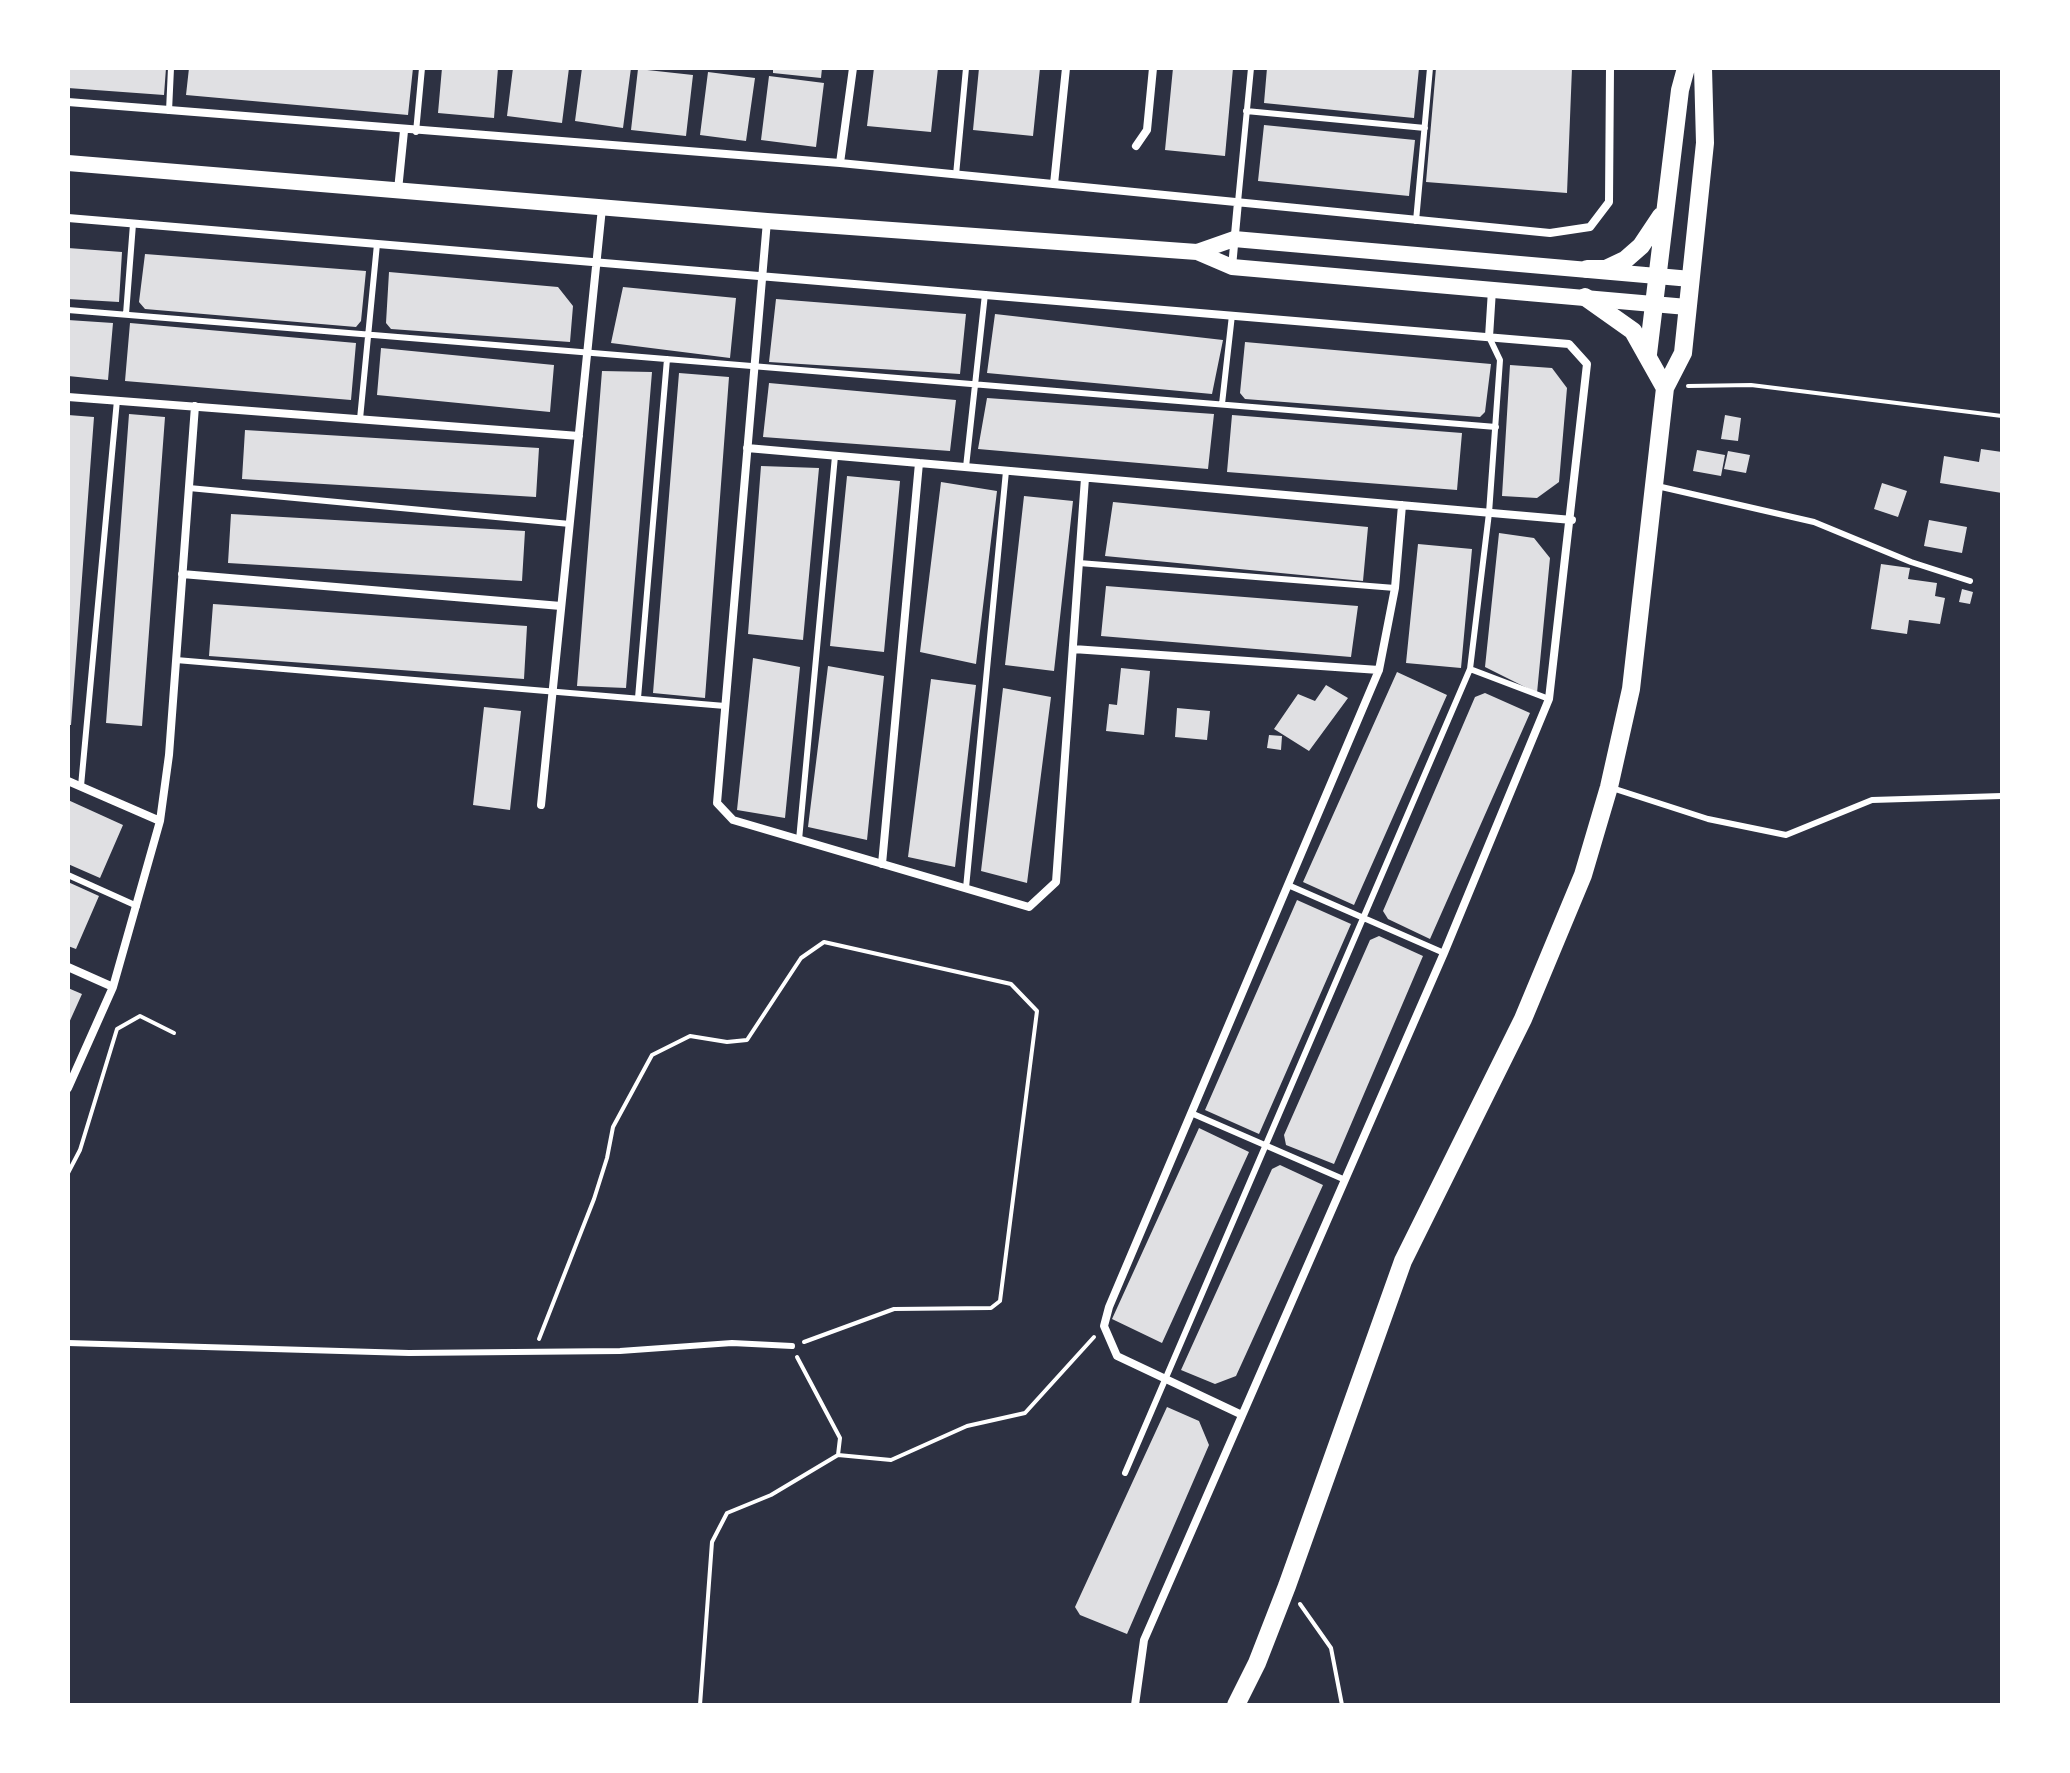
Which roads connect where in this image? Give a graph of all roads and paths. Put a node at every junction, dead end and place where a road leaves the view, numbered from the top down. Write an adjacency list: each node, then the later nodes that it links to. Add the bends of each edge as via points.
1 (171, 68): 13 (lane)
2 (422, 68): 17 (lane)
3 (853, 68): 20 (street)
4 (966, 68): 21 (lane)
5 (1066, 68): 22 (street)
6 (1153, 68): 18 (street, via 1147,130)
7 (1251, 68): 14 (lane)
8 (1430, 68): 15 (lane)
9 (1610, 68): 29 (street, via 1609,202 1590,227 1550,233)
10 (1686, 68): 26 (main road)
11 (1703, 68): 39 (main road, via 1705,143)
12 (68, 102): 13 (street)
13 (169, 111): 16 (street)
14 (1246, 111): 15 (lane); 24 (lane)
15 (1425, 128): 29 (lane)
16 (404, 131): 17 (street); 23 (street)
17 (416, 132): 20 (street)
18 (1136, 146)
19 (68, 163): 23 (main road)
20 (840, 163): 21 (street)
21 (956, 175): 22 (street)
22 (1054, 184): 24 (street)
23 (398, 190): 25 (main road)
24 (1238, 202): 29 (street); 31 (street)
25 (602, 207): 28 (main road); 34 (street)
26 (1665, 207): 36 (main road, via 1654,229 1625,260 1606,269); 38 (main road)
27 (68, 218): 30 (street)
28 (767, 221): 33 (main road); 37 (street)
29 (1416, 221)
30 (133, 224): 32 (street); 46 (lane)
31 (1234, 239): 33 (main road); 35 (street); 36 (main road)
32 (377, 244): 34 (street); 48 (lane)
33 (1197, 252): 35 (main road)
34 (597, 263): 37 (street); 50 (street)
35 (1232, 267): 40 (main road)
36 (1587, 269): 38 (main road)
37 (762, 276): 41 (street); 53 (street)
38 (1657, 276): 39 (main road); 43 (main road)
39 (1691, 279): 44 (main road)
40 (1492, 289): 42 (main road); 49 (street)
41 (985, 294): 47 (street); 54 (lane)
42 (1585, 297): 43 (main road); 51 (main road, via 1633,331)
43 (1655, 303): 44 (main road); 51 (main road)
44 (1687, 307): 55 (main road, via 1683,353)
45 (68, 310): 46 (lane)
46 (126, 314): 48 (lane)
47 (1232, 315): 49 (street); 58 (lane)
48 (368, 334): 50 (lane); 61 (lane)
49 (1489, 337): 62 (lane, via 1500,360); 74 (street, via 1569,344 1587,364)
50 (587, 352): 52 (lane); 63 (street)
51 (1648, 354): 55 (main road)
52 (667, 359): 53 (lane); 86 (lane)
53 (755, 366): 54 (lane); 64 (street)
54 (975, 384): 58 (lane); 67 (lane)
55 (1665, 388): 60 (path, via 1751,385); 70 (main road)
56 (68, 397): 57 (street)
57 (117, 400): 59 (street); 90 (lane)
58 (1222, 404): 62 (lane)
59 (195, 406): 61 (street); 71 (street)
60 (2002, 416)
61 (360, 419): 63 (street)
62 (1496, 427): 73 (lane)
63 (579, 436): 75 (street)
64 (747, 448): 65 (street); 88 (street)
65 (835, 456): 66 (street); 95 (lane)
66 (919, 463): 67 (street); 96 (street)
67 (966, 467): 68 (street)
68 (1006, 471): 69 (street); 99 (lane)
69 (1085, 478): 72 (street); 76 (street)
70 (1657, 486): 78 (lane, via 1814,522); 91 (main road, via 1631,689)
71 (189, 488): 75 (lane); 77 (street)
72 (1402, 505): 73 (street); 79 (street)
73 (1489, 513): 74 (street); 83 (lane)
74 (1572, 520): 87 (street)
75 (570, 524): 80 (street)
76 (1079, 563): 79 (lane); 81 (street)
77 (182, 574): 80 (street); 82 (street)
78 (1970, 581)
79 (1395, 588): 84 (street)
80 (561, 606): 85 (street)
81 (1073, 649): 84 (street); 99 (street, via 1056,882 1029,907)
82 (176, 660): 85 (lane); 94 (street)
83 (1470, 669): 87 (lane); 101 (lane)
84 (1379, 670): 98 (street)
85 (552, 691): 86 (lane); 93 (street)
86 (638, 698): 88 (lane)
87 (1549, 699): 102 (street)
88 (725, 706): 95 (street, via 717,803 733,820)
89 (68, 781): 90 (street)
90 (81, 786): 94 (street)
91 (1609, 787): 92 (lane, via 1708,819 1786,835 1872,800); 120 (main road, via 1583,875 1523,1019 1403,1261)
92 (2002, 796)
93 (541, 805)
94 (160, 821): 100 (street)
95 (799, 840): 96 (street)
96 (882, 864): 99 (street)
97 (68, 875): 100 (lane)
98 (1288, 885): 101 (lane); 108 (street)
99 (966, 888)
100 (137, 906): 104 (street)
101 (1363, 919): 102 (lane); 109 (lane)
102 (1444, 953): 111 (street)
103 (68, 967): 104 (street)
104 (113, 987): 106 (street)
105 (174, 1033): 110 (path, via 140,1016 117,1029)
106 (73, 1066): 107 (street)
107 (68, 1088)
108 (1191, 1113): 109 (lane); 112 (street)
109 (1265, 1145): 111 (lane); 116 (lane)
110 (68, 1173)
111 (1343, 1179): 117 (street)
112 (1104, 1326): 116 (street, via 1117,1356); 118 (path, via 1025,1413 967,1426 891,1460)
113 (68, 1343): 115 (lane)
114 (792, 1346): 115 (lane, via 732,1343); 115 (path, via 894,1309 991,1308 1000,1301 1037,1011 1011,984 824,942 801,958 747,1040 690,1036 652,1055 613,1127 594,1199); 118 (path, via 840,1438)
115 (534, 1353)
116 (1164, 1381): 117 (street); 119 (lane)
117 (1240, 1414): 122 (street, via 1144,1640)
118 (838, 1455): 121 (path, via 771,1495 727,1513 712,1542)
119 (1125, 1473)
120 (1287, 1586): 123 (main road); 124 (path, via 1331,1648)
121 (700, 1705)
122 (1135, 1705)
123 (1236, 1705)
124 (1342, 1705)

